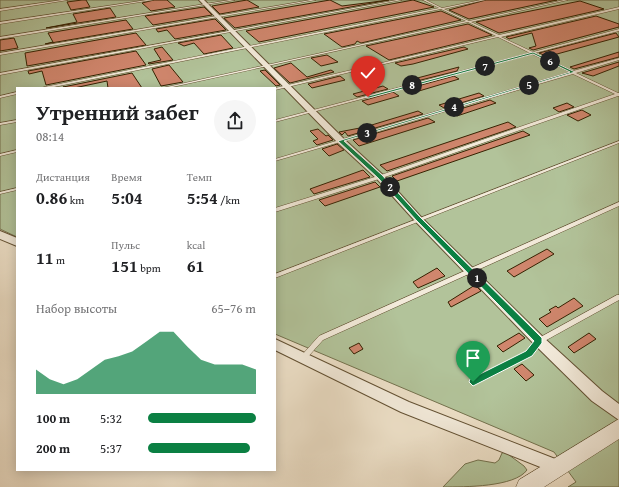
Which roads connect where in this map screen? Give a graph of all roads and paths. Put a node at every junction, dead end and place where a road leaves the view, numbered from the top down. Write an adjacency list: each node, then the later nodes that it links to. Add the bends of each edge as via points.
1 (67, 0): 12 (lane)
2 (152, 0): 15 (lane)
3 (234, 0): 9 (lane)
4 (316, 0): 13 (lane)
5 (401, 0): 17 (lane)
6 (424, 0): 10 (lane)
7 (484, 0): 10 (lane)
8 (568, 0): 14 (lane)
9 (203, 2): 13 (street); 19 (lane)
10 (442, 8): 14 (lane); 20 (lane)
11 (619, 8): 18 (lane)
12 (0, 10)
13 (218, 17): 17 (street); 22 (lane)
14 (469, 22): 18 (lane); 24 (lane)
15 (0, 23)
16 (619, 30): 21 (lane)
17 (232, 31): 20 (street); 26 (lane)
18 (500, 36): 21 (lane); 27 (lane)
19 (0, 38)
20 (249, 47): 24 (street); 28 (lane)
21 (533, 53): 25 (lane); 34 (lane)
22 (0, 54)
23 (619, 59): 25 (lane)
24 (267, 65): 27 (street); 29 (lane)
25 (573, 72): 32 (lane); 38 (lane)
26 (0, 74)
27 (288, 86): 30 (lane); 34 (street)
28 (49, 87)
29 (168, 87)
30 (276, 89)
31 (16, 94): 33 (lane)
32 (619, 94): 43 (lane)
33 (0, 97)
34 (312, 111): 36 (lane); 38 (street)
35 (16, 121): 37 (lane)
36 (276, 121)
37 (0, 124)
38 (341, 141): 42 (lane); 43 (street)
39 (619, 142): 48 (lane)
40 (16, 151): 41 (lane)
41 (0, 156)
42 (276, 160)
43 (380, 177): 47 (lane); 48 (street)
44 (16, 189): 45 (lane)
45 (0, 193)
46 (619, 204): 51 (lane)
47 (276, 210)
48 (418, 219): 51 (street); 52 (lane)
49 (0, 236): 50 (street)
50 (16, 242)
51 (470, 271): 54 (street); 56 (lane, via 321,338)
52 (276, 276)
53 (619, 297): 54 (lane)
54 (539, 341): 57 (lane, via 529,353); 58 (street, via 597,396)
55 (276, 344): 56 (street)
56 (304, 357): 60 (street, via 406,407)
57 (473, 382)
58 (619, 413)
59 (619, 428): 60 (street)
60 (558, 468): 61 (street)
61 (526, 487)

